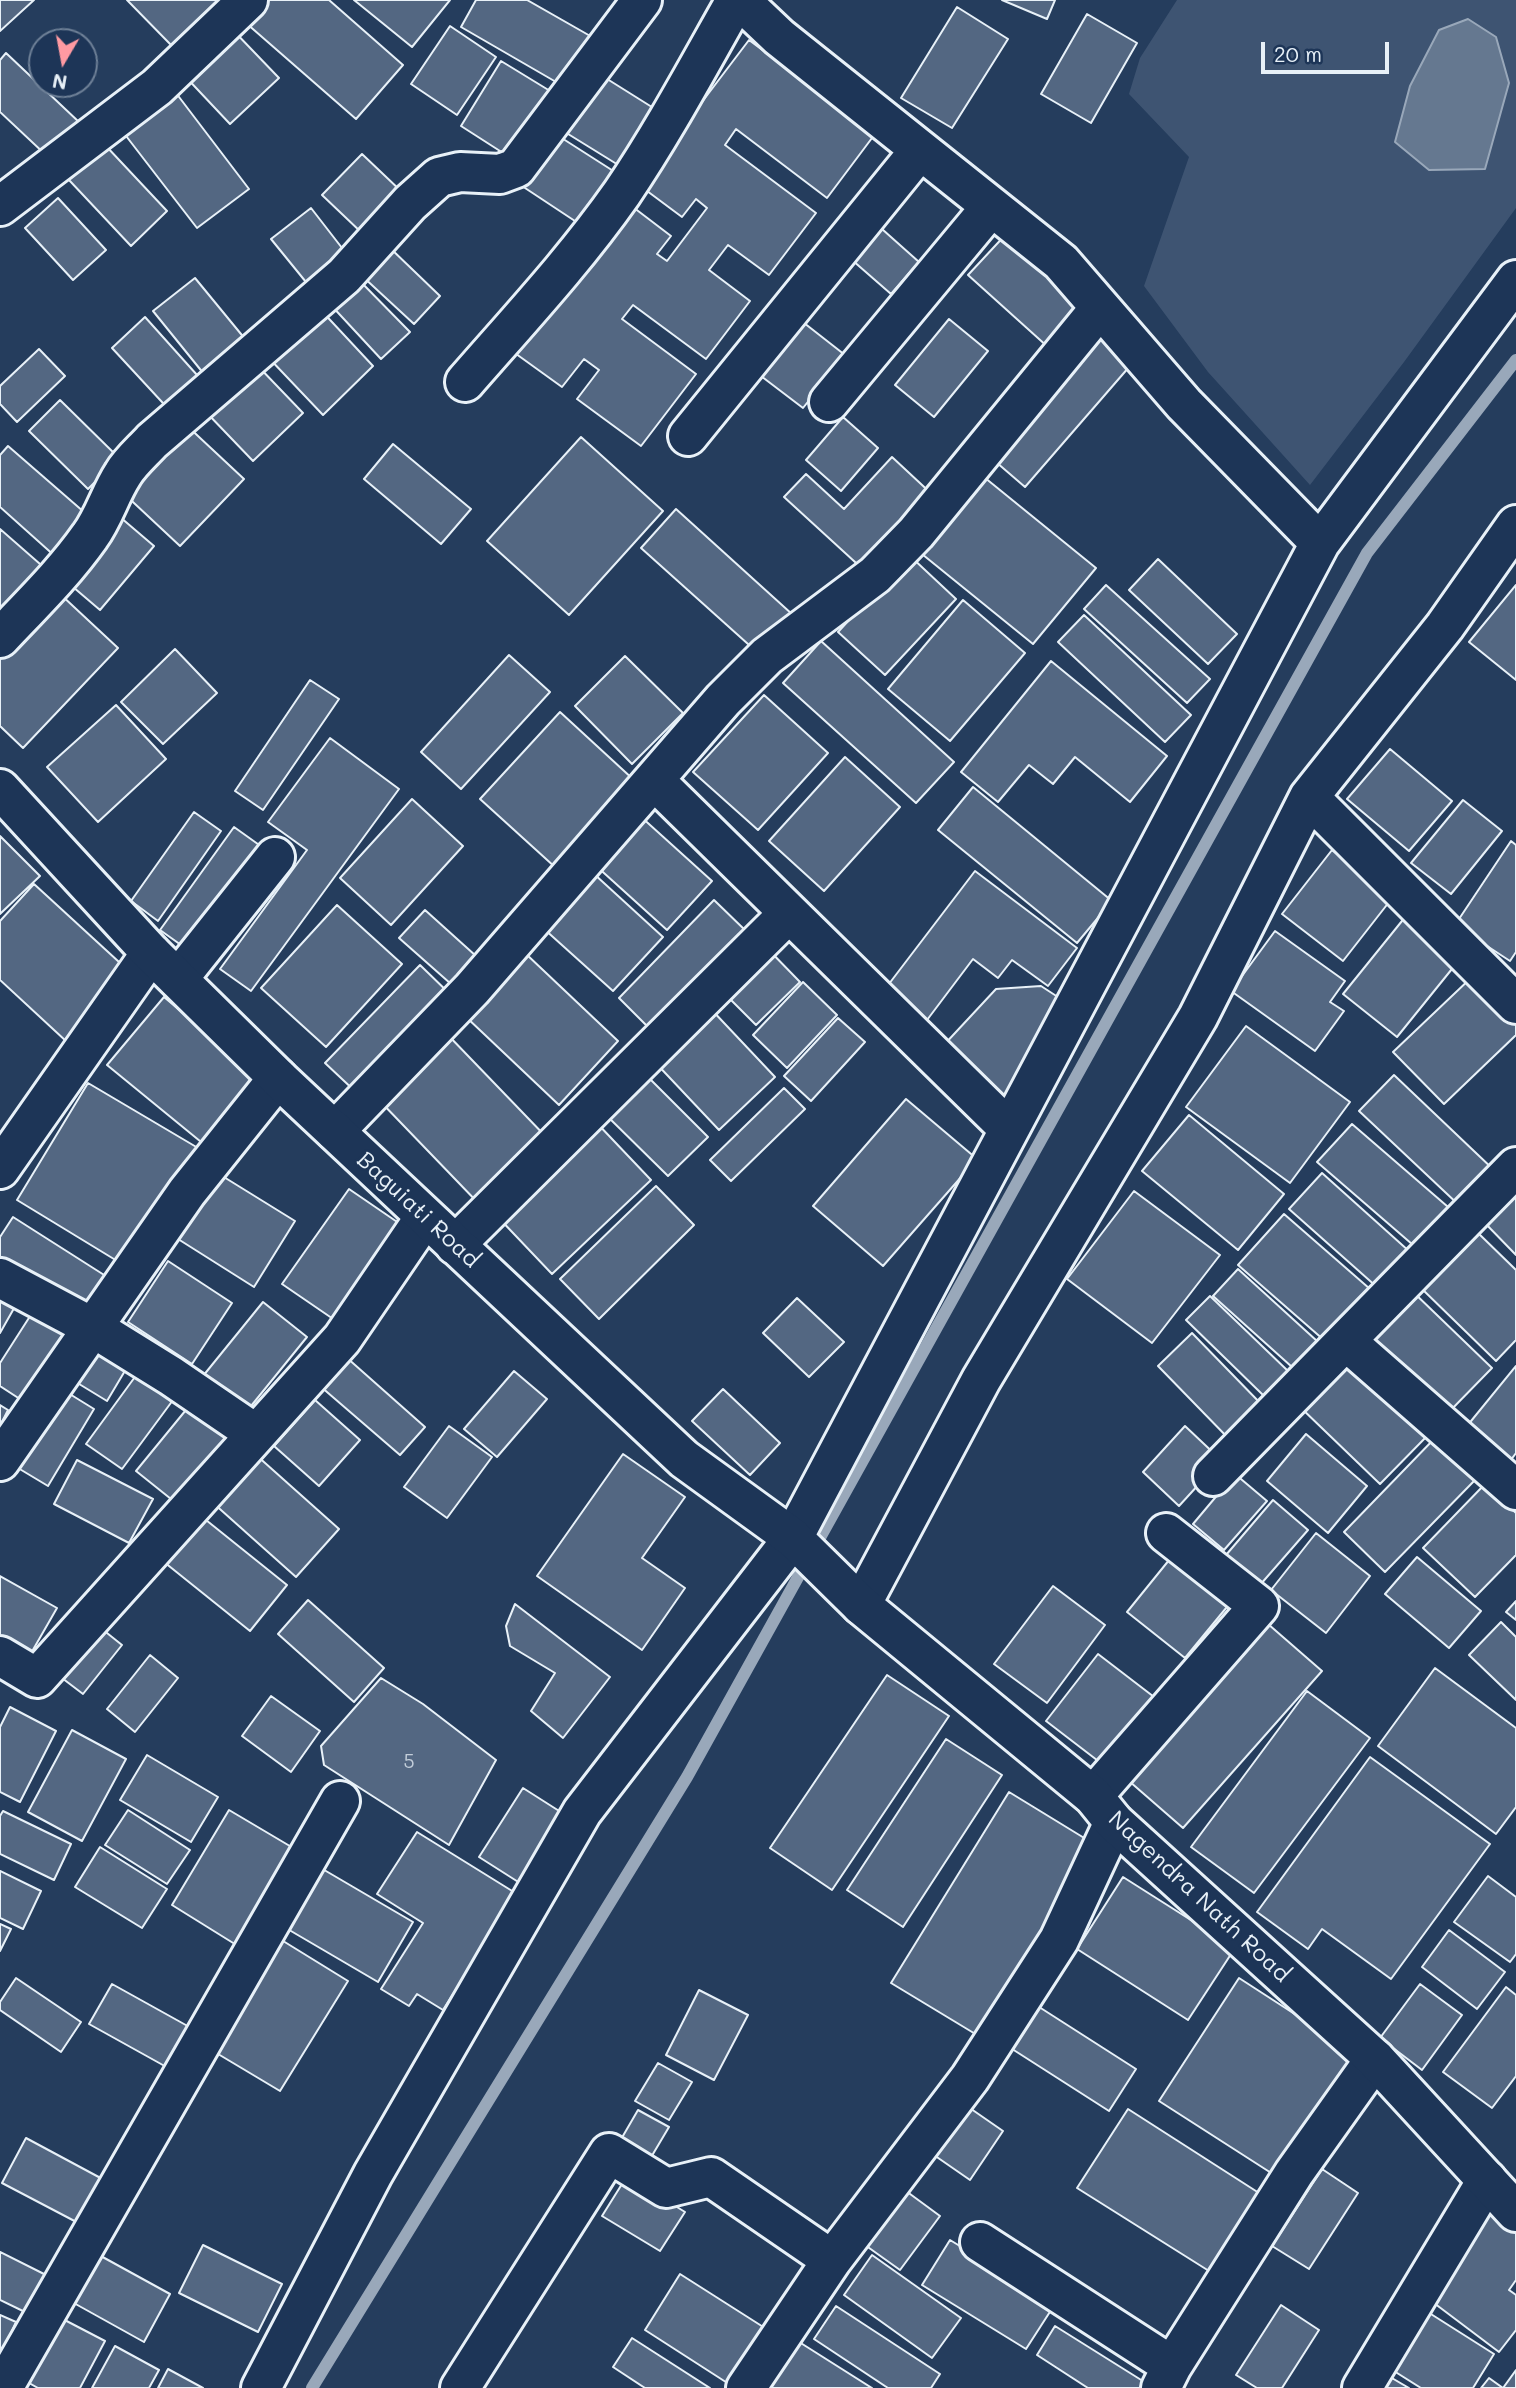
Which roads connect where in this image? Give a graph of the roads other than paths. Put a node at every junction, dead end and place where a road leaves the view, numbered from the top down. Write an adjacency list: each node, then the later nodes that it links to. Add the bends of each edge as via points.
1 (248, 0): 5 (street, via 156,87)
2 (642, 0): 14 (street, via 516,168 500,174 460,172 439,177 344,276 152,441 124,471 88,539)
3 (738, 0): 4 (street); 9 (street, via 621,194 570,261)
4 (920, 150): 6 (street); 11 (street)
5 (0, 206)
6 (991, 207): 8 (street, via 1061,262); 10 (street)
7 (1516, 279): 13 (street)
8 (1100, 307): 13 (street, via 1184,404); 15 (street, via 916,533 875,575 767,656 723,699)
9 (465, 382)
10 (829, 402)
11 (688, 436)
12 (1516, 525): 17 (street, via 1445,626)
13 (1320, 544): 24 (street)
14 (0, 638)
15 (654, 780): 19 (street); 25 (street, via 472,989)
16 (0, 789): 20 (street, Baguiati Road)
17 (1309, 797): 22 (street); 39 (street, via 1198,1017 981,1380)
18 (275, 857): 21 (street)
19 (788, 914): 24 (street); 29 (street)
20 (151, 953): 21 (street, Baguiati Road); 27 (street)
21 (178, 979): 23 (street, Baguiati Road)
22 (1511, 986)
23 (278, 1078): 25 (street, Baguiati Road); 31 (street, via 187,1192)
24 (1009, 1129): 38 (street)
25 (335, 1131): 28 (street, Baguiati Road)
26 (1516, 1167): 32 (street)
27 (0, 1169)
28 (425, 1217): 29 (street, Baguiati Road); 33 (street, via 342,1339)
29 (455, 1245): 38 (street, Baguiati Road, via 684,1459)
30 (0, 1278): 31 (street)
31 (92, 1327): 33 (street); 34 (street)
32 (1346, 1341): 35 (street); 36 (street)
33 (256, 1434): 40 (street, via 37,1678)
34 (0, 1461)
35 (1213, 1476)
36 (1516, 1490)
37 (1166, 1534): 42 (street, via 1259,1606)
38 (793, 1538): 39 (street, Baguiati Road); 50 (street, via 582,1812 373,2174)
39 (861, 1605): 42 (street, Nagendra Nath Road)
40 (0, 1656)
41 (340, 1801): 49 (street)
42 (1104, 1809): 43 (street, Nagendra Nath Road); 47 (street, via 1059,1940 970,2078)
43 (1375, 2059): 44 (street, Nagendra Nath Road); 48 (street, via 1294,2173)
44 (1487, 2180): 45 (street, Nagendra Nath Road); 53 (street)
45 (1516, 2211)
46 (980, 2242): 48 (street)
47 (832, 2260): 51 (street, via 711,2177 666,2188 609,2153); 52 (street)
48 (1167, 2377)
49 (3, 2388)
50 (261, 2388)
51 (460, 2388)
52 (746, 2388)
53 (1362, 2388)

